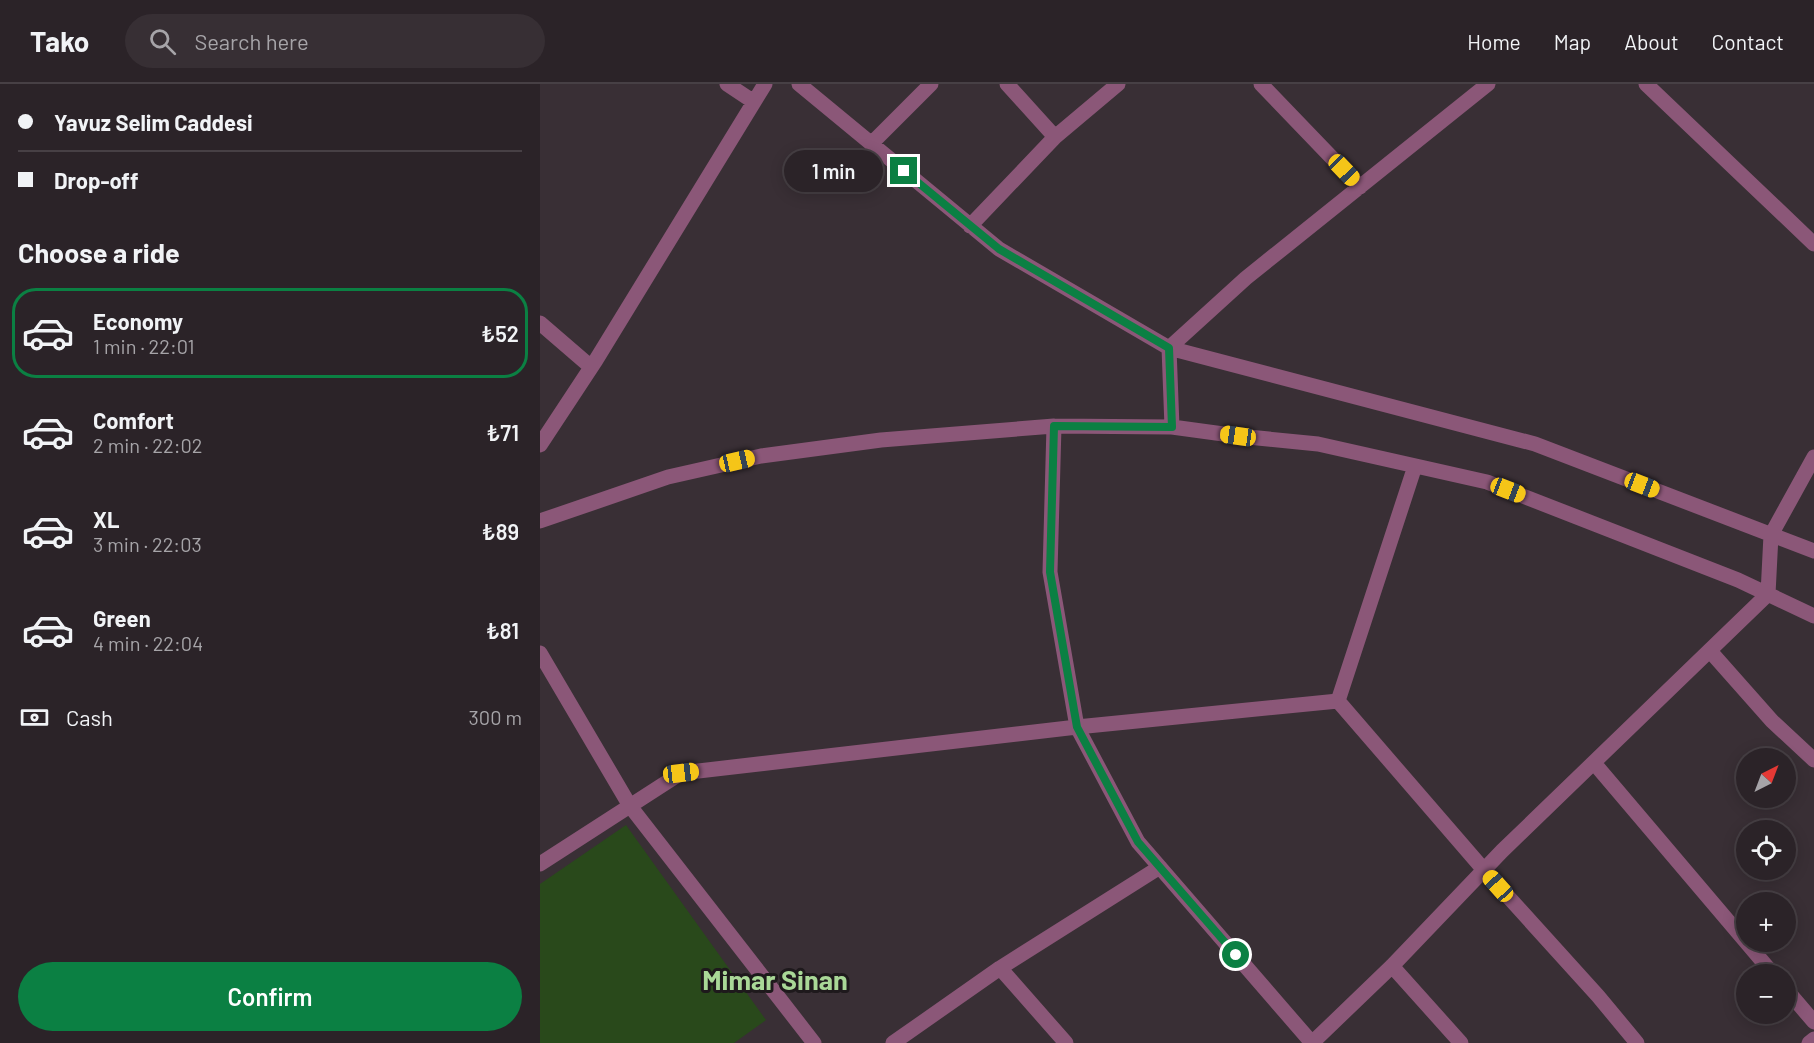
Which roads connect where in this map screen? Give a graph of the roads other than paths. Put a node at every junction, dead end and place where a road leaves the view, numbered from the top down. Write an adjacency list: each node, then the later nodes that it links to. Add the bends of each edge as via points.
1 (727, 84): 10 (street)
2 (765, 84): 10 (street)
3 (799, 84): 12 (street)
4 (931, 84): 12 (street)
5 (1007, 84): 11 (street)
6 (1118, 84): 11 (street)
7 (1261, 84): 13 (street)
8 (1488, 84): 13 (street)
9 (1646, 84): 15 (street)
10 (754, 102): 18 (street)
11 (1055, 137): 14 (street)
12 (871, 144): 14 (street)
13 (1360, 187): 17 (street, via 1246,278)
14 (970, 226): 17 (street, via 999,249)
15 (1814, 244)
16 (540, 322): 18 (street)
17 (1169, 348): 20 (street); 25 (street, via 1535,444)
18 (591, 367): 21 (street)
19 (1054, 426): 20 (street); 24 (street, via 881,440 761,456 668,477); 32 (street, via 1050,572)
20 (1172, 427): 23 (street, via 1318,444)
21 (540, 445)
22 (1814, 457): 25 (street)
23 (1415, 466): 27 (street, via 1487,482); 31 (street)
24 (540, 521)
25 (1771, 535): 26 (street); 27 (street)
26 (1814, 551)
27 (1768, 594): 28 (street); 29 (street)
28 (1814, 616)
29 (1710, 651): 33 (street, via 1772,721); 34 (street)
30 (540, 653): 35 (street)
31 (1338, 701): 32 (street); 38 (street)
32 (1077, 727): 35 (street, via 681,773); 37 (street, via 1138,842)
33 (1814, 760)
34 (1594, 763): 38 (street); 39 (street)
35 (630, 806): 36 (street); 47 (street)
36 (540, 864)
37 (1160, 867): 43 (street); 50 (street)
38 (1484, 870): 42 (street); 52 (street)
39 (1736, 930)
40 (1754, 952): 41 (street)
41 (1765, 964)
42 (1392, 966): 50 (street); 51 (street)
43 (1000, 968): 48 (street); 49 (street)
44 (1796, 1001): 45 (street)
45 (1814, 1022)
46 (1814, 1039): 53 (street)
47 (814, 1043)
48 (893, 1043)
49 (1066, 1043)
50 (1312, 1043)
51 (1461, 1043)
52 (1637, 1043)
53 (1809, 1043)

